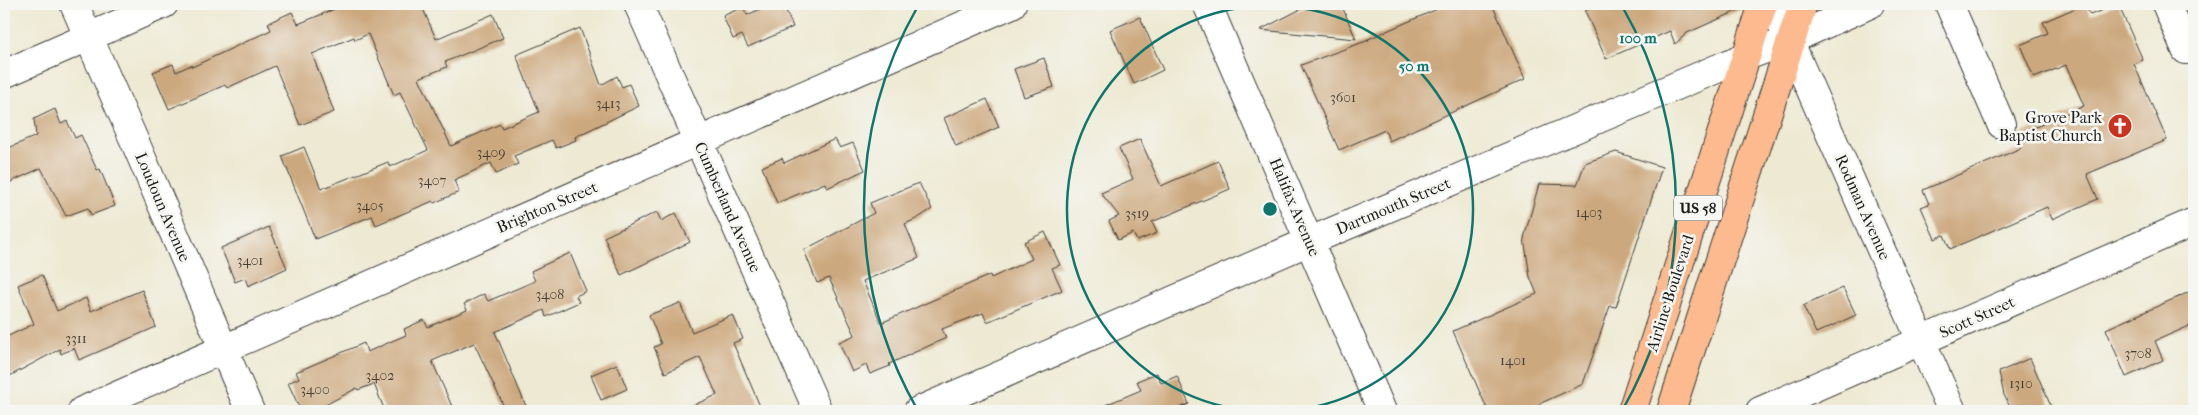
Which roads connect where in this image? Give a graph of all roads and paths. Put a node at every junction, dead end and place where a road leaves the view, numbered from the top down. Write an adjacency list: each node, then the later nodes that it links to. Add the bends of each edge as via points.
1 (74, 4): 12 (street, Loudoun Avenue)
2 (164, 4): 12 (street)
3 (638, 4): 18 (street, Cumberland Avenue)
4 (1012, 4): 18 (street, Brighton Street)
5 (1207, 4): 20 (street, Halifax Avenue)
6 (1764, 4): 15 (main road, Airline Boulevard / US 58)
7 (1773, 4): 13 (street, Rodman Avenue)
8 (1802, 4): 13 (main road, US 58)
9 (1870, 4): 13 (street, Dartmouth Street)
10 (1949, 4): 17 (street)
11 (2166, 4): 14 (street, via 2186,50)
12 (88, 36): 16 (street); 22 (street, Loudoun Avenue)
13 (1790, 40): 15 (street, Dartmouth Street); 21 (street, Rodman Avenue); 30 (main road, US 58)
14 (2194, 47)
15 (1747, 56): 20 (street, Dartmouth Street); 29 (main road, Airline Boulevard / US 58)
16 (4, 74)
17 (2001, 124)
18 (698, 141): 22 (street, Brighton Street); 26 (street, Cumberland Avenue)
19 (2194, 222): 21 (street, Scott Street)
20 (1310, 241): 27 (street, Dartmouth Street); 28 (street, Halifax Avenue)
21 (1921, 342): 23 (street, Scott Street); 32 (street, Rodman Avenue)
22 (223, 349): 24 (street, Brighton Street); 25 (street, Loudoun Avenue)
23 (1812, 400): 31 (street, Scott Street)
24 (82, 411)
25 (250, 411)
26 (818, 411)
27 (918, 411)
28 (1382, 411)
29 (1632, 411)
30 (1671, 411)
31 (1760, 411)
32 (1952, 411)

